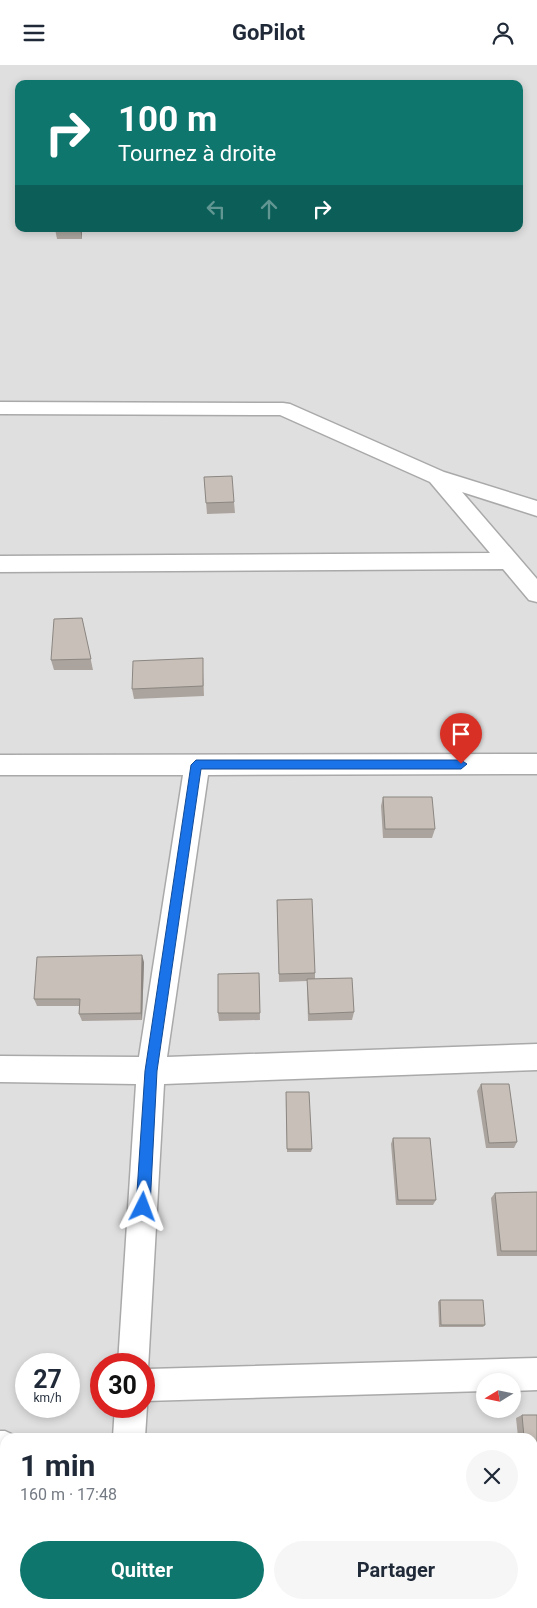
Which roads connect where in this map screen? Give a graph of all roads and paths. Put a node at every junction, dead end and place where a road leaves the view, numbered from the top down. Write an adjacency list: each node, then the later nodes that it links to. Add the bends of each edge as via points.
1 (0, 408): 2 (street, via 283,409)
2 (437, 477): 3 (street); 4 (street)
3 (537, 509)
4 (510, 561): 5 (street); 6 (street)
5 (0, 564)
6 (537, 594)
7 (537, 764): 9 (street)
8 (0, 765): 9 (street)
9 (196, 765): 12 (street)
10 (537, 1057): 12 (street)
11 (0, 1069): 12 (street)
12 (151, 1071): 13 (street)
13 (135, 1353)
14 (537, 1374): 15 (street)
15 (155, 1385)
16 (130, 1418): 17 (street)
17 (129, 1433)

